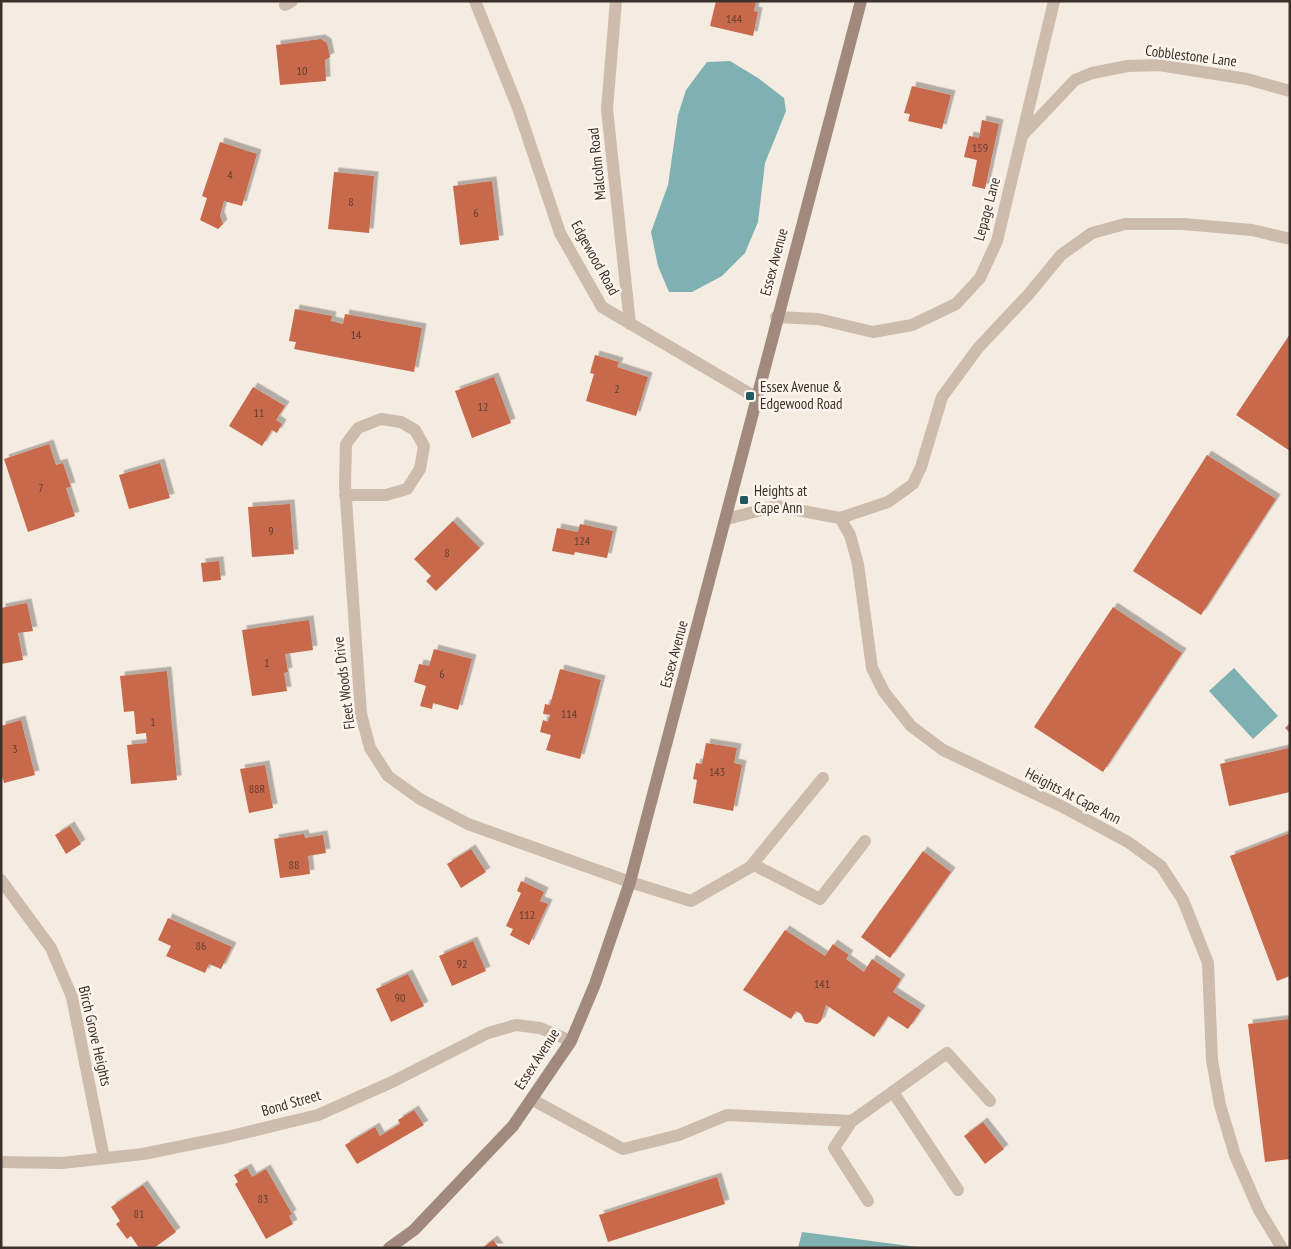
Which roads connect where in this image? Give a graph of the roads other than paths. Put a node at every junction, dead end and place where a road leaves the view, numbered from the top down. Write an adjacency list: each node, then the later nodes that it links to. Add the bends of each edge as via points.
1 (475, 1): 9 (street, Edgewood Road, via 518,108 560,233 602,307)
2 (616, 1): 9 (street, Malcolm Road, via 607,109)
3 (861, 1): 8 (street, Essex Avenue)
4 (1054, 1): 6 (street, Lepage Lane)
5 (1290, 91): 6 (street, Cobblestone Lane, via 1159,65 1128,66 1075,80)
6 (1022, 136): 8 (street, Lepage Lane, via 997,241 980,278 956,304 912,325 873,332 818,318)
7 (1290, 240): 12 (street, via 1252,230 1183,224 1124,224 1092,233 1061,255 978,348 942,397 913,484 888,502)
8 (776, 317): 10 (street, Essex Avenue)
9 (630, 324): 10 (street, Edgewood Road)
10 (757, 398): 13 (street, Essex Avenue)
11 (345, 495): 11 (street, Fleet Woods Drive, via 346,444 358,428 381,419 401,422 415,430 424,446 420,469 408,488 386,495); 18 (street, Fleet Woods Drive, via 361,714 370,748 388,776 420,799 468,824)
12 (840, 518): 13 (street, via 776,506); 29 (street, Heights At Cape Ann, via 850,535 858,564 872,668 884,692 911,726 943,750 1128,842 1161,866 1183,900 1208,963 1212,1060 1220,1105 1235,1155 1259,1210)
13 (727, 519): 18 (street, Essex Avenue)
14 (823, 778): 16 (street)
15 (865, 840): 16 (street, via 820,899)
16 (751, 866): 18 (street, Fleet Woods Drive, via 691,901)
17 (1, 880): 24 (street, Birch Grove Heights, via 51,948 72,997)
18 (630, 882): 19 (street, Essex Avenue, via 595,984)
19 (571, 1041): 21 (street, Essex Avenue); 24 (street, Bond Street, via 540,1028 516,1025 488,1033 392,1082 318,1114 217,1139 143,1154)
20 (893, 1092): 22 (street, via 947,1053); 23 (street); 26 (street)
21 (530, 1099): 23 (street, via 623,1149 679,1134 727,1115); 28 (street, Essex Avenue, via 512,1126 414,1230)
22 (990, 1101)
23 (852, 1121): 27 (street, via 834,1148)
24 (104, 1158): 25 (street, Bond Street, via 62,1163)
25 (1, 1162)
26 (958, 1190)
27 (868, 1201)
28 (389, 1248)
29 (1282, 1248)

